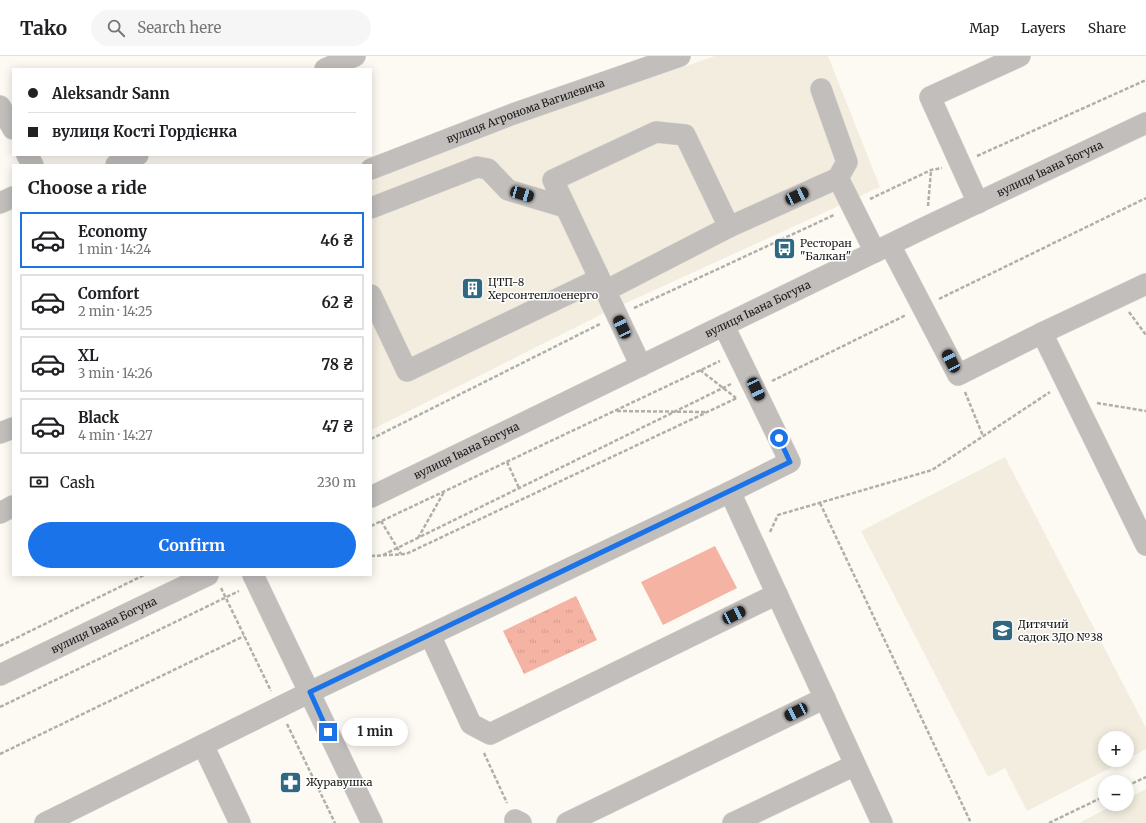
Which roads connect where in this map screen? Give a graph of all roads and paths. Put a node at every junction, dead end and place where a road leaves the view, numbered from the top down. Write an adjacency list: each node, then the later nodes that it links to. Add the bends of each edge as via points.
1 (680, 56): 11 (street, вулиця Агронома Вагилевича, via 513,114)
2 (1020, 56): 10 (street, via 930,97)
3 (1146, 80): 10 (path)
4 (821, 89): 13 (street, via 847,162)
5 (0, 106): 7 (street)
6 (1146, 123): 17 (street, вулиця Івана Богуна)
7 (12, 127)
8 (136, 156): 9 (street)
9 (118, 164)
10 (961, 164): 12 (path); 17 (street)
11 (372, 169)
12 (931, 170): 19 (path); 21 (path)
13 (838, 178): 19 (street); 22 (street)
14 (12, 197): 16 (street)
15 (1146, 198): 28 (path)
16 (0, 203)
17 (978, 203): 23 (street, вулиця Івана Богуна)
18 (565, 206): 20 (street, via 508,190 488,169 477,166); 22 (street, via 553,180 656,132 685,135); 25 (street)
19 (852, 207): 23 (street); 29 (path)
20 (372, 208)
21 (928, 208)
22 (729, 227): 25 (street)
23 (883, 249): 28 (street); 30 (street, вулиця Івана Богуна)
24 (1146, 284): 27 (street)
25 (602, 285): 26 (street, via 406,371); 29 (street)
26 (372, 297)
27 (1118, 298): 31 (street); 32 (path)
28 (923, 307): 36 (street); 37 (path)
29 (617, 316): 34 (street); 48 (path)
30 (724, 326): 33 (street); 34 (street, вулиця Івана Богуна)
31 (1042, 333): 36 (street); 39 (street)
32 (1146, 335)
33 (738, 352): 35 (path); 37 (street)
34 (641, 366): 53 (street, вулиця Івана Богуна)
35 (700, 370): 38 (path); 41 (path)
36 (958, 375): 47 (path)
37 (752, 382): 38 (path); 40 (path); 52 (street, via 790,462)
38 (723, 388): 40 (path); 42 (path)
39 (1070, 390): 43 (path); 47 (path); 60 (street)
40 (736, 398): 44 (path)
41 (615, 411): 42 (path); 49 (path)
42 (675, 411): 44 (path); 50 (path)
43 (1146, 411)
44 (707, 412): 62 (path, via 406,554)
45 (12, 428): 46 (street)
46 (0, 433)
47 (983, 436): 54 (path, via 932,470)
48 (372, 438)
49 (507, 462): 50 (path); 51 (path)
50 (519, 488): 59 (path)
51 (444, 491): 57 (path); 59 (path)
52 (730, 492): 63 (street); 71 (street)
53 (372, 497)
54 (820, 503): 63 (path, via 778,515); 92 (path)
55 (12, 507): 56 (street)
56 (0, 513)
57 (381, 521): 58 (path); 61 (path)
58 (372, 526)
59 (418, 538): 61 (path)
60 (1146, 545)
61 (397, 548): 62 (path); 64 (path)
62 (401, 554): 64 (path)
63 (759, 554): 69 (street)
64 (381, 555): 65 (path)
65 (372, 556)
66 (142, 576): 73 (path)
67 (206, 576): 74 (street, вулиця Івана Богуна)
68 (253, 576): 75 (street)
69 (777, 594): 71 (street, via 490,734 471,724); 76 (street)
70 (226, 597): 77 (path)
71 (430, 635): 75 (street)
72 (244, 636): 80 (path)
73 (0, 646)
74 (0, 675)
75 (310, 692): 78 (street); 88 (street)
76 (825, 698): 81 (street); 89 (street)
77 (0, 707)
78 (203, 745): 86 (street); 87 (street)
79 (484, 752): 85 (path)
80 (0, 754)
81 (855, 765): 90 (street); 91 (street)
82 (1146, 776): 83 (path)
83 (1134, 782)
84 (1098, 799): 93 (path)
85 (518, 821)
86 (44, 823)
87 (240, 823)
88 (372, 823)
89 (567, 823)
90 (733, 823)
91 (882, 823)
92 (971, 823)
93 (1049, 823)

